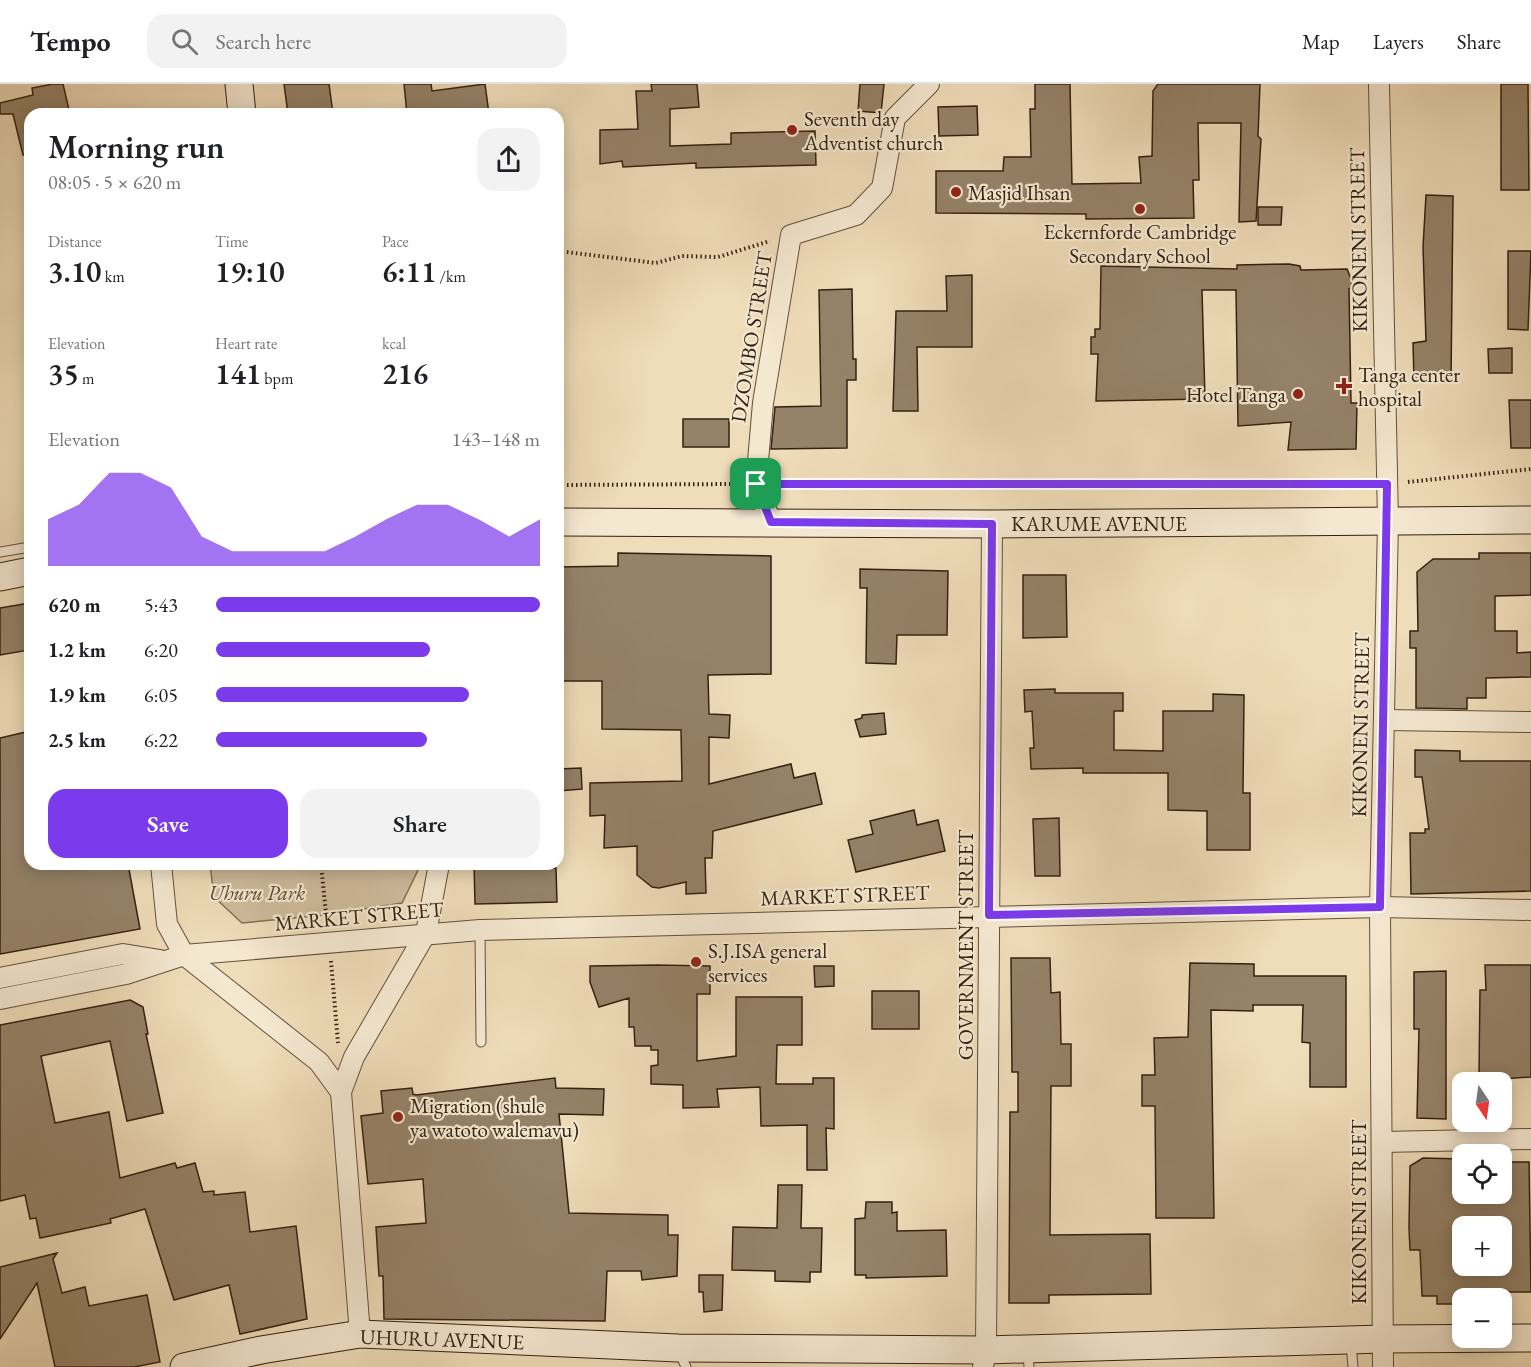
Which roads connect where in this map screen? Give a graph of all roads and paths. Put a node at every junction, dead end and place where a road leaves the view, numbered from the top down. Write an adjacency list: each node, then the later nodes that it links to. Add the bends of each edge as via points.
1 (239, 84): 4 (street)
2 (929, 84): 5 (street, DZOMBO STREET, via 895,118 882,188 856,215)
3 (1379, 84): 9 (street, KIKONENI STREET)
4 (241, 108)
5 (791, 235): 6 (path, via 718,257 682,256 656,263); 8 (street, DZOMBO STREET, via 763,403)
6 (564, 252)
7 (1531, 469): 9 (path)
8 (756, 484): 9 (path); 10 (path); 14 (street, DZOMBO STREET)
9 (1387, 484): 12 (street, KIKONENI STREET)
10 (564, 485)
11 (1531, 520): 12 (street, KARUME AVENUE)
12 (1388, 521): 15 (street, KARUME AVENUE); 20 (street, KIKONENI STREET)
13 (564, 522): 14 (street, KARUME AVENUE)
14 (771, 522): 15 (street, KARUME AVENUE)
15 (992, 524): 27 (street, GOVERNMENT STREET)
16 (24, 548): 17 (lane)
17 (0, 552)
18 (24, 573): 19 (street)
19 (0, 577)
20 (1384, 720): 21 (street); 25 (street, KIKONENI STREET)
21 (1531, 722)
22 (162, 870): 31 (street, via 167,924)
23 (322, 870): 30 (path)
24 (438, 870): 29 (street)
25 (1380, 907): 26 (street, MARKET STREET); 27 (street, MARKET STREET); 39 (street, KIKONENI STREET)
26 (1531, 910)
27 (989, 915): 28 (street, MARKET STREET); 45 (street, GOVERNMENT STREET)
28 (480, 930): 29 (street, MARKET STREET); 35 (lane)
29 (426, 933): 30 (street, MARKET STREET); 37 (street, via 354,1057)
30 (330, 943): 31 (street, MARKET STREET); 36 (path)
31 (184, 954): 32 (street, MARKET STREET); 37 (street, via 319,1062)
32 (163, 960): 33 (street, MARKET STREET, via 123,954); 34 (street, MARKET STREET, via 126,974)
33 (0, 978)
34 (0, 999)
35 (481, 1042)
36 (338, 1046)
37 (341, 1092): 40 (street)
38 (1531, 1139): 39 (street)
39 (1382, 1142): 42 (street, KIKONENI STREET)
40 (360, 1334): 44 (street, UHURU AVENUE); 47 (street, UHURU AVENUE)
41 (1531, 1338): 42 (street, UHURU AVENUE)
42 (1383, 1339): 43 (street, UHURU AVENUE); 49 (street, KIKONENI STREET)
43 (1351, 1340): 46 (street, UHURU AVENUE); 48 (lane)
44 (682, 1358): 45 (street, UHURU AVENUE)
45 (985, 1358): 46 (street, UHURU AVENUE)
46 (1029, 1358)
47 (184, 1367)
48 (1353, 1367)
49 (1383, 1367)

